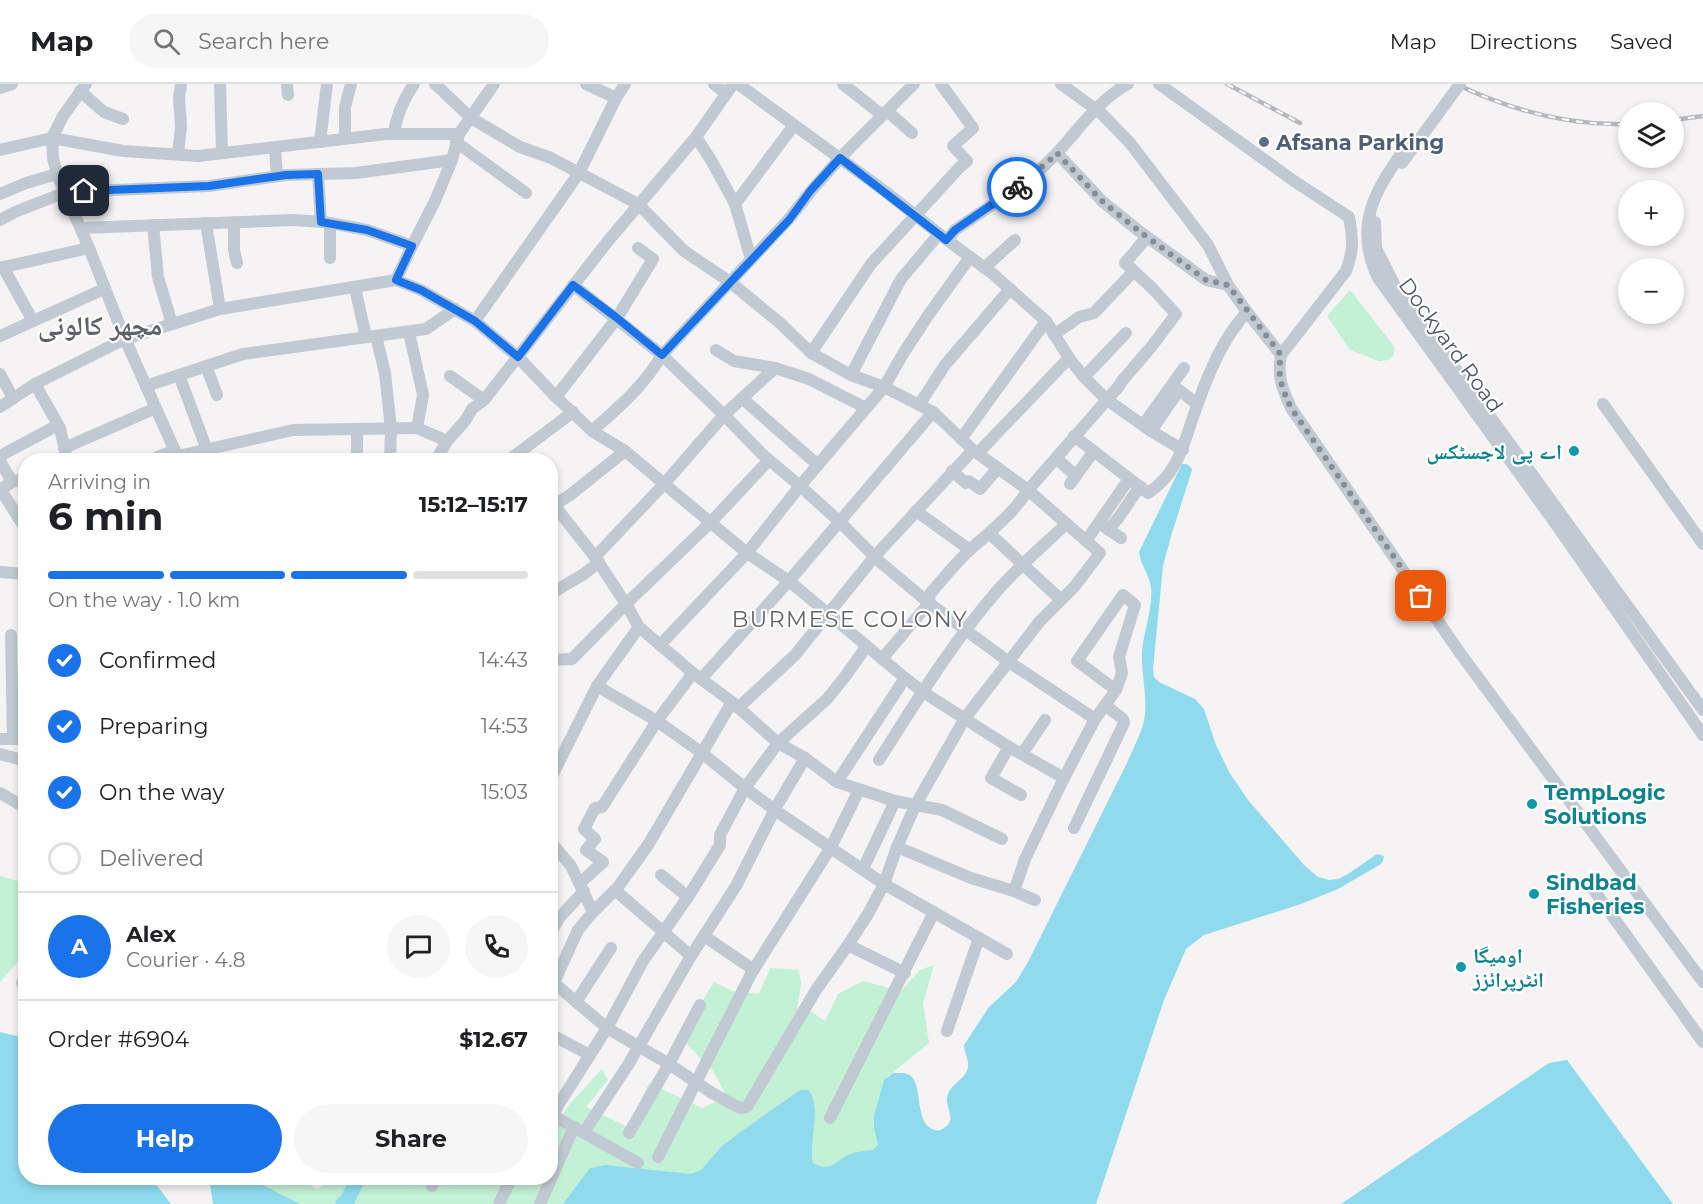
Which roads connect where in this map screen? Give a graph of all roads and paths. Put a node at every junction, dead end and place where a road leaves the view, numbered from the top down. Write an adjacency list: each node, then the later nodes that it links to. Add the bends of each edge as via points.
1 (12, 84): 22 (street)
2 (181, 84): 41 (street)
3 (220, 84): 39 (street)
4 (327, 84): 36 (street)
5 (351, 84): 35 (street, via 345,107)
6 (414, 84): 31 (street, via 402,103)
7 (435, 84): 27 (street)
8 (494, 84): 27 (street)
9 (586, 84): 24 (street)
10 (625, 84): 24 (street)
11 (714, 84): 23 (street)
12 (738, 84): 29 (street)
13 (843, 84): 26 (street)
14 (914, 84): 26 (street)
15 (941, 84): 54 (street, via 973,128 953,146 967,161)
16 (1061, 84): 25 (street)
17 (1128, 84): 25 (street)
18 (1159, 84): 98 (street, via 1349,217 1353,238 1346,271)
19 (1453, 84): 167 (street, Dockyard Road, via 1396,160 1373,202 1366,228 1371,263 1378,278)
20 (1460, 84): 167 (street, Dockyard Road, bridge, via 1402,163 1379,204 1374,226 1376,248 1394,284)
21 (83, 87): 28 (street, via 104,112); 33 (street)
22 (0, 88)
23 (730, 89): 32 (street)
24 (616, 98): 44 (street)
25 (1096, 109): 40 (street); 77 (street, via 1130,143 1208,245)
26 (885, 113): 30 (street); 42 (street)
27 (471, 118): 34 (street); 44 (street, via 520,147)
28 (123, 119)
29 (794, 125): 42 (street); 53 (street)
30 (912, 133)
31 (394, 134): 34 (street); 35 (street)
32 (696, 137): 52 (street); 53 (street)
33 (52, 138): 38 (street); 41 (street, via 123,151); 45 (street)
34 (458, 138): 43 (street); 50 (street)
35 (345, 139): 36 (street)
36 (320, 142): 37 (street)
37 (275, 147): 39 (street); 47 (street)
38 (0, 150)
39 (222, 153): 41 (street)
40 (1057, 153): 61 (street, via 1020,185); 62 (street, via 1103,202)
41 (178, 154)
42 (840, 158): 54 (street); 69 (street)
43 (452, 160): 46 (street); 64 (street)
44 (579, 173): 52 (street); 86 (street)
45 (57, 174): 49 (street); 51 (street)
46 (318, 174): 47 (street); 57 (street)
47 (277, 176): 49 (street, via 209,186)
48 (0, 180): 51 (street)
49 (66, 192): 55 (street); 60 (street)
50 (526, 193)
51 (0, 194)
52 (638, 204): 75 (street, via 684,251); 76 (street)
53 (735, 204): 69 (street)
54 (915, 216): 61 (street); 96 (street, via 871,264)
55 (0, 220)
56 (234, 222): 57 (street); 58 (street); 70 (street)
57 (325, 222): 64 (street, via 367,230); 67 (street)
58 (206, 223): 59 (street); 81 (street)
59 (153, 225): 60 (street); 88 (street, via 158,277)
60 (81, 228): 66 (street)
61 (943, 237): 68 (street); 106 (street, via 901,279)
62 (1147, 237): 73 (street, via 1125,263); 77 (street, via 1206,280)
63 (1015, 240): 72 (street)
64 (412, 246): 74 (street)
65 (638, 248): 84 (street, via 653,259)
66 (89, 249): 71 (street); 79 (street)
67 (330, 258)
68 (970, 258): 72 (street); 111 (street, via 921,326)
69 (751, 259): 75 (street)
70 (237, 263)
71 (2, 268): 85 (street)
72 (984, 268): 80 (street)
73 (1134, 271): 91 (street, via 1094,313 1079,317); 116 (street, via 1176,314)
74 (396, 280): 78 (street); 82 (street)
75 (730, 282): 96 (street); 97 (street)
76 (573, 285): 84 (street); 99 (street)
77 (1228, 285): 83 (street)
78 (355, 288): 81 (street); 93 (street)
79 (104, 289): 85 (street); 94 (street)
80 (1010, 289): 87 (street); 120 (street, via 945,365)
81 (220, 309): 88 (street)
82 (455, 309): 86 (street); 89 (street, via 426,329)
83 (1247, 312): 98 (street); 118 (street, via 1226,338)
84 (617, 318): 97 (street); 113 (street)
85 (33, 321): 92 (street)
86 (475, 321): 99 (street)
87 (1046, 321): 91 (street); 134 (street)
88 (172, 324): 94 (street)
89 (409, 332): 93 (street); 128 (street, via 423,395)
90 (1126, 333): 108 (street)
91 (1054, 335): 100 (street)
92 (0, 336)
93 (371, 337): 101 (street, via 243,354); 131 (street, via 386,373)
94 (125, 339): 109 (street); 110 (street)
95 (716, 350): 103 (street, via 734,361)
96 (811, 353): 106 (street)
97 (662, 355): 126 (street); 132 (street, via 632,396)
98 (1281, 355): 259 (street, via 1281,386 1291,408 1460,652)
99 (518, 357): 113 (street); 117 (street)
100 (1069, 358): 108 (street); 139 (street)
101 (206, 366): 105 (street); 112 (street)
102 (1184, 368): 129 (street)
103 (775, 369): 115 (street); 123 (street, via 809,379)
104 (0, 374): 114 (street)
105 (179, 375): 110 (street); 136 (street)
106 (851, 375): 111 (street)
107 (450, 376): 117 (street)
108 (1084, 377): 116 (street)
109 (35, 384): 114 (street); 127 (street)
110 (146, 386): 122 (street)
111 (884, 387): 120 (street); 123 (street)
112 (217, 395)
113 (556, 397): 124 (street)
114 (13, 398): 121 (street)
115 (742, 398): 126 (street); 153 (street)
116 (1106, 399): 129 (street); 133 (street)
117 (484, 400): 135 (street)
118 (1197, 404): 129 (street, via 1179,390); 137 (street)
119 (1603, 404): 175 (street)
120 (919, 405): 125 (street)
121 (0, 407)
122 (156, 408): 142 (street); 143 (street)
123 (866, 408): 153 (street)
124 (573, 412): 132 (street); 148 (street)
125 (933, 412): 134 (street); 169 (street)
126 (724, 415): 151 (street); 159 (street)
127 (58, 425): 141 (street); 149 (street)
128 (417, 428): 131 (street); 135 (street)
129 (1147, 428): 137 (street)
130 (357, 429): 131 (street); 136 (street, via 293,430); 145 (street)
131 (391, 429): 146 (street)
132 (592, 431): 138 (street)
133 (1074, 436): 140 (street); 150 (street)
134 (961, 439): 139 (street)
135 (447, 441): 147 (street)
136 (207, 450): 144 (street)
137 (1183, 450): 158 (street, via 1159,486 1148,493)
138 (625, 451): 159 (street); 163 (street)
139 (975, 451): 154 (street); 155 (street)
140 (1094, 452): 150 (street, via 1073,480); 158 (street)
141 (66, 453)
142 (68, 453)
143 (176, 453)
144 (192, 453)
145 (357, 453)
146 (390, 453)
147 (440, 453)
148 (518, 453)
149 (0, 456)
150 (1056, 458): 162 (street)
151 (769, 460): 160 (street); 168 (street)
152 (0, 461): 157 (street)
153 (818, 465): 160 (street)
154 (998, 468): 155 (street, via 980,489); 162 (street)
155 (952, 471): 164 (street)
156 (18, 480): 157 (street)
157 (12, 482): 161 (street)
158 (1135, 482): 171 (street)
159 (664, 484): 168 (street); 179 (street)
160 (800, 486): 169 (street); 177 (street)
161 (0, 490): 166 (street)
162 (1028, 490): 170 (street); 172 (street)
163 (558, 502)
164 (916, 511): 176 (street); 178 (street)
165 (558, 513): 179 (street)
166 (18, 517)
167 (1559, 521): 204 (street, Dockyard Road); 210 (street, Dockyard Road)
168 (711, 522): 177 (street); 187 (street)
169 (840, 522): 178 (street); 183 (street)
170 (1066, 524): 174 (street); 180 (street)
171 (1103, 526): 173 (street); 174 (street)
172 (989, 533): 176 (street); 180 (street)
173 (1121, 538)
174 (1086, 541): 185 (street, via 1100,554)
175 (1703, 544)
176 (970, 550): 186 (street, via 930,594)
177 (747, 553): 183 (street); 192 (street)
178 (875, 556): 186 (street); 188 (street)
179 (597, 559): 184 (street, via 584,574); 187 (street)
180 (1023, 565): 185 (street); 190 (street)
181 (0, 572): 182 (street)
182 (18, 573)
183 (789, 582): 188 (street); 197 (street)
184 (558, 589)
185 (1060, 600): 196 (street)
186 (929, 603): 190 (street); 194 (street)
187 (626, 604): 189 (street); 195 (street, via 572,659)
188 (828, 613): 193 (street); 202 (street, via 795,654)
189 (639, 627): 192 (street); 199 (street)
190 (966, 630): 196 (street); 201 (street)
191 (11, 635): 209 (street)
192 (660, 645): 197 (street)
193 (866, 647): 194 (street); 213 (street, via 827,699)
194 (882, 659): 198 (street)
195 (558, 660)
196 (1009, 662): 205 (street); 206 (street)
197 (697, 676): 202 (street); 208 (street)
198 (905, 678): 201 (street); 223 (street)
199 (597, 686): 208 (street); 221 (street)
200 (1116, 690): 200 (street, via 1122,673 1119,657 1135,605 1123,595 1077,661); 203 (street)
201 (923, 692): 205 (street); 220 (street)
202 (735, 705): 213 (street); 215 (street)
203 (1105, 705): 206 (street); 232 (street, via 1124,723)
204 (1703, 710)
205 (966, 718): 214 (street); 230 (street)
206 (1095, 719): 222 (street)
207 (1045, 720): 217 (street)
208 (657, 721): 215 (street); 241 (street, via 584,829 595,839 586,850 603,862)
209 (18, 726)
210 (1703, 735)
211 (0, 739): 212 (street)
212 (18, 739)
213 (778, 743): 218 (street); 224 (street)
214 (1009, 747): 217 (street); 227 (street, via 991,778)
215 (702, 753): 224 (street); 242 (street, via 648,845)
216 (0, 754): 219 (street)
217 (1023, 754): 222 (street)
218 (805, 758): 223 (street); 231 (street)
219 (18, 759)
220 (879, 760)
221 (558, 764)
222 (1064, 778): 243 (street)
223 (837, 782): 225 (street)
224 (745, 788): 231 (street); 244 (street, via 720,835 720,845)
225 (859, 789): 228 (street); 234 (street)
226 (0, 793): 229 (street)
227 (1021, 795)
228 (895, 801): 230 (street); 237 (street)
229 (18, 803)
230 (915, 806): 233 (street, via 942,810); 235 (street)
231 (775, 809): 234 (street); 250 (street, via 736,886)
232 (1074, 828)
233 (1002, 839)
234 (831, 847): 237 (street); 256 (street)
235 (897, 847): 240 (street); 243 (street)
236 (558, 851): 241 (street)
237 (863, 868): 240 (street)
238 (661, 875): 244 (street)
239 (1588, 882): 266 (street)
240 (884, 884): 247 (street); 252 (street)
241 (582, 887): 246 (street); 248 (street)
242 (615, 890): 246 (street); 249 (street)
243 (1014, 891): 245 (street)
244 (688, 897): 249 (street)
245 (1035, 900)
246 (593, 912): 258 (street, via 578,930)
247 (934, 912): 251 (street); 257 (street)
248 (558, 920)
249 (663, 932): 255 (street); 263 (street)
250 (704, 936): 255 (street); 256 (street)
251 (979, 938): 254 (street); 264 (street)
252 (848, 945): 257 (street); 270 (street, via 816,990 747,1107 740,1108)
253 (611, 948): 261 (street)
254 (1007, 954)
255 (691, 956): 267 (street)
256 (754, 970): 270 (street)
257 (905, 973): 272 (street)
258 (558, 974)
259 (1703, 981)
260 (558, 991): 261 (street)
261 (576, 1002): 263 (street)
262 (700, 1005): 269 (street)
263 (607, 1028): 267 (street); 268 (street)
264 (947, 1031)
265 (558, 1038): 268 (street)
266 (1703, 1042)
267 (638, 1047): 269 (street); 274 (street)
268 (590, 1055): 271 (street)
269 (669, 1064): 270 (street); 275 (street)
270 (696, 1081): 276 (street)
271 (558, 1104)
272 (830, 1118)
273 (558, 1119): 274 (street)
274 (579, 1130): 277 (street); 278 (street)
275 (629, 1133)
276 (658, 1157)
277 (638, 1163)
278 (558, 1170)
279 (507, 1185): 281 (street)
280 (550, 1185): 282 (street)
281 (499, 1204)
282 (540, 1204)

